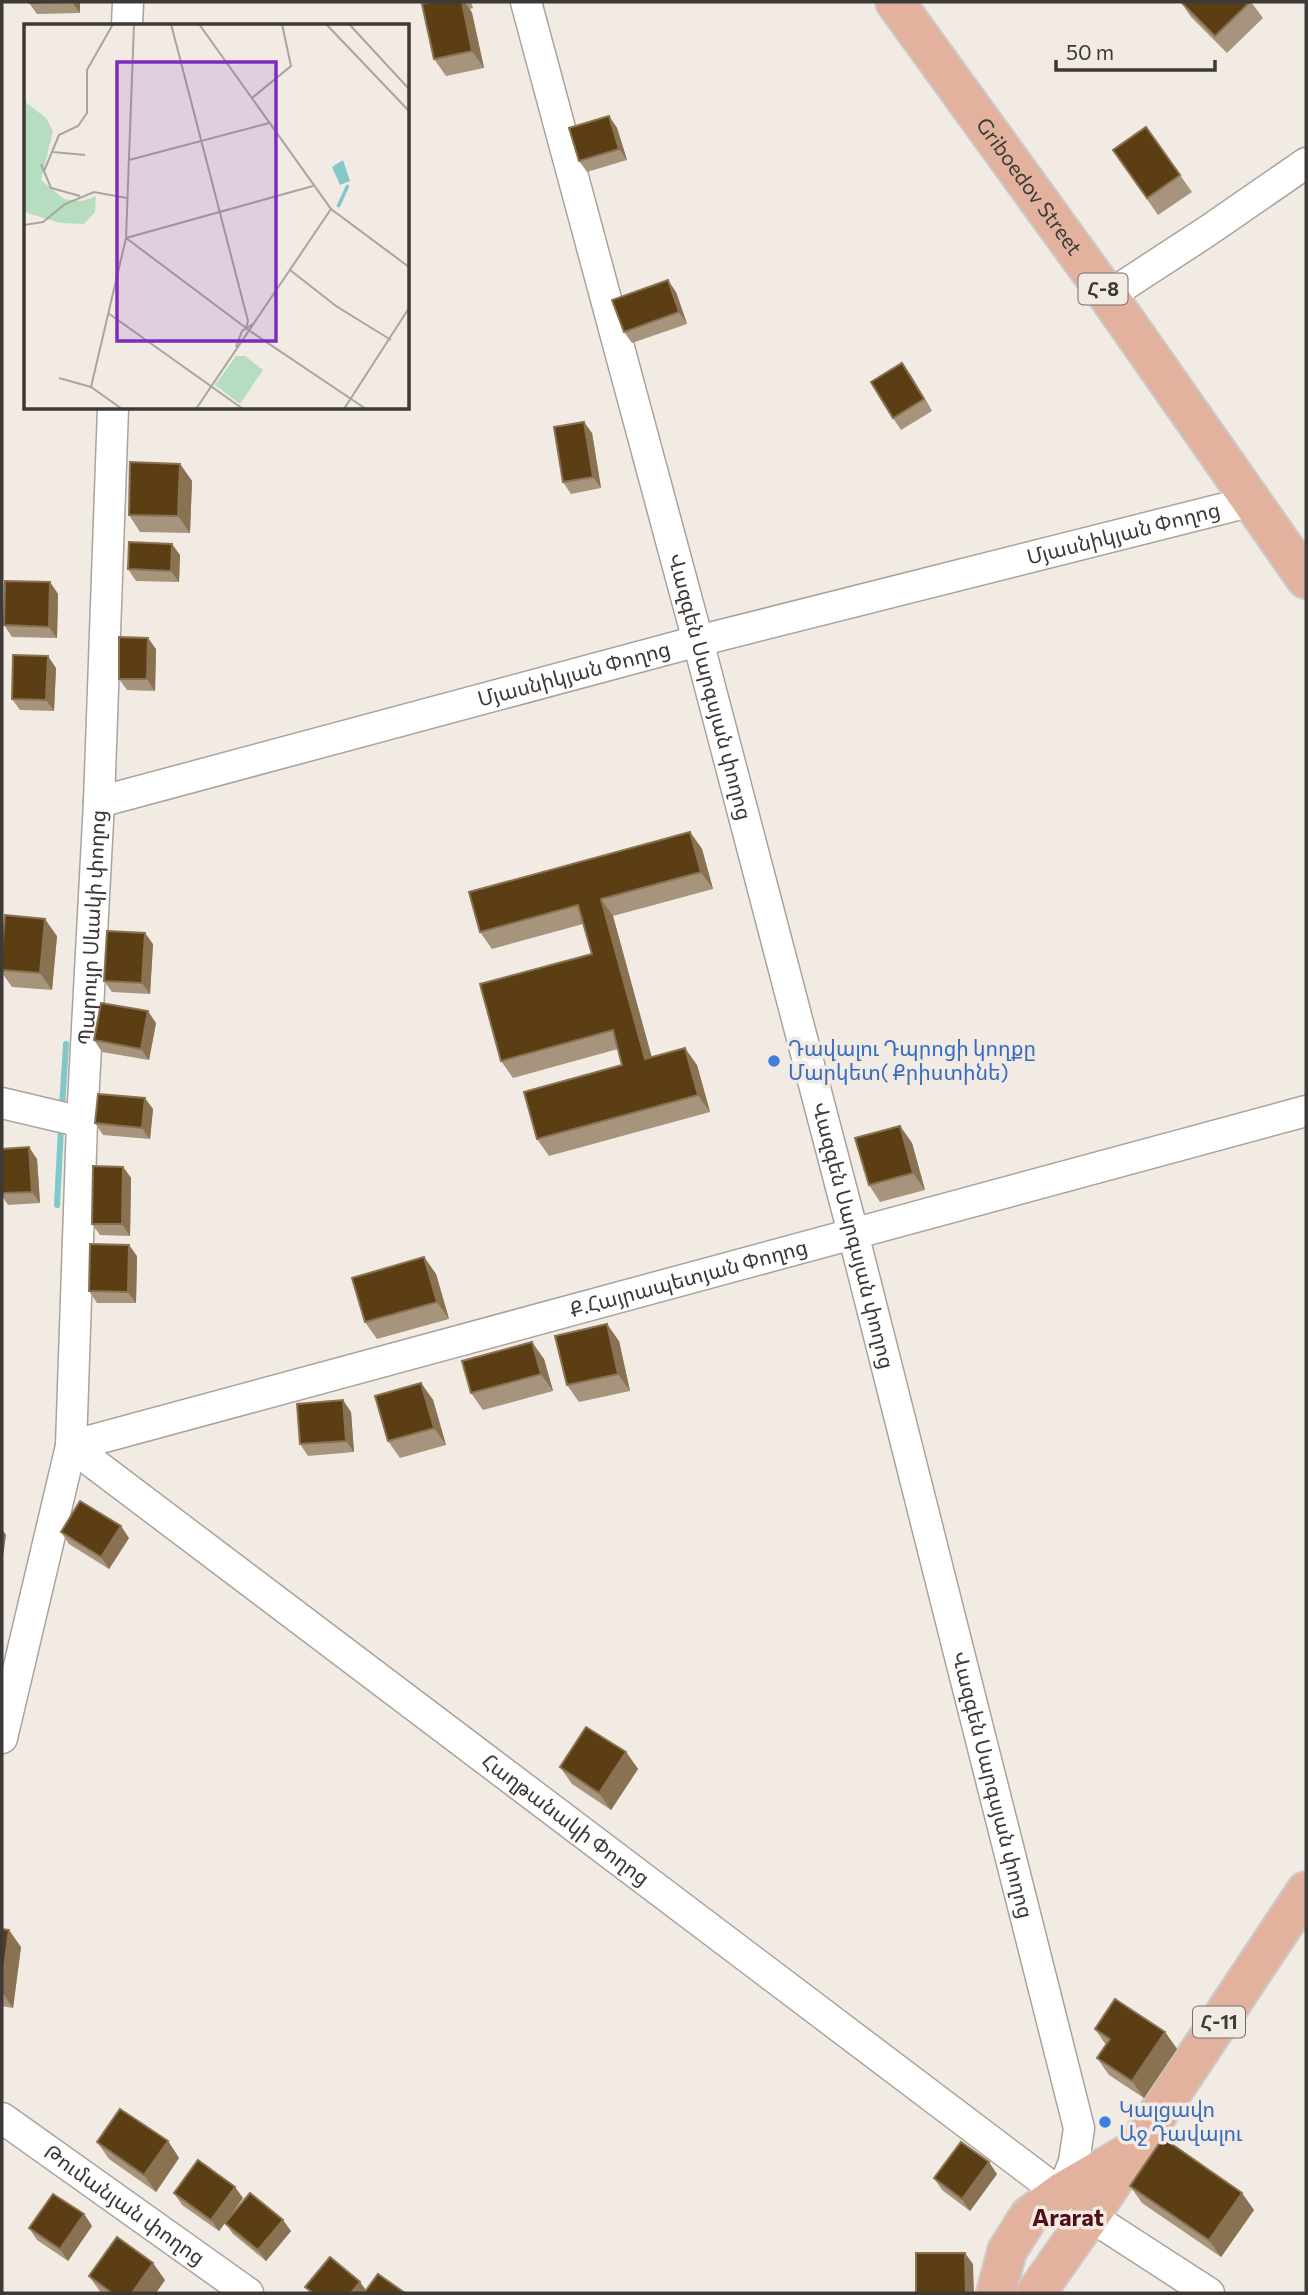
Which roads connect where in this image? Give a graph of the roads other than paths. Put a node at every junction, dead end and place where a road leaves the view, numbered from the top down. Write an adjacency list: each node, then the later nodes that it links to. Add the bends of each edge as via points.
1 (128, 2): 4 (street)
2 (526, 2): 10 (street, Վազգեն Սարգսյան փողոց)
3 (895, 2): 6 (main road, Griboedov Street / Հ-8)
4 (127, 24)
5 (1306, 163): 6 (street)
6 (1108, 296): 8 (main road, Griboedov Street / Հ-8)
7 (113, 410): 11 (street, Պարույր Սևակի փողոց)
8 (1253, 501): 9 (main road, Griboedov Street / Հ-8); 10 (street, Մյասնիկյան Փողոց)
9 (1306, 579)
10 (698, 641): 11 (street, Մյասնիկյան Փողոց); 15 (street, Վազգեն Սարգսյան փողոց)
11 (99, 802): 14 (street, Պարույր Սևակի փողոց)
12 (2, 1103): 14 (street)
13 (1306, 1111): 15 (street, Ք.Հայրապետյան Փողոց)
14 (82, 1122): 16 (street, Պարույր Սևակի փողոց)
15 (853, 1233): 16 (street, Ք.Հայրապետյան Փողոց); 21 (street, Վազգեն Սարգսյան փողոց, via 1079,2128)
16 (71, 1446): 17 (street, Պարույր Սևակի փողոց); 21 (street, Հաղթանակի Փողոց)
17 (2, 1738)
18 (1306, 1891): 20 (main road, Հ-11)
19 (2, 2118): 23 (street, Թումանյան փողոց)
20 (1131, 2153): 21 (main road, Հ-11); 22 (main road, Հ-11)
21 (1062, 2192): 22 (street); 24 (main road, Հ-11, via 1029,2216 1007,2252)
22 (1090, 2216): 25 (main road, Հ-11); 26 (street)
23 (248, 2293)
24 (996, 2293)
25 (1036, 2293)
26 (1209, 2293)

